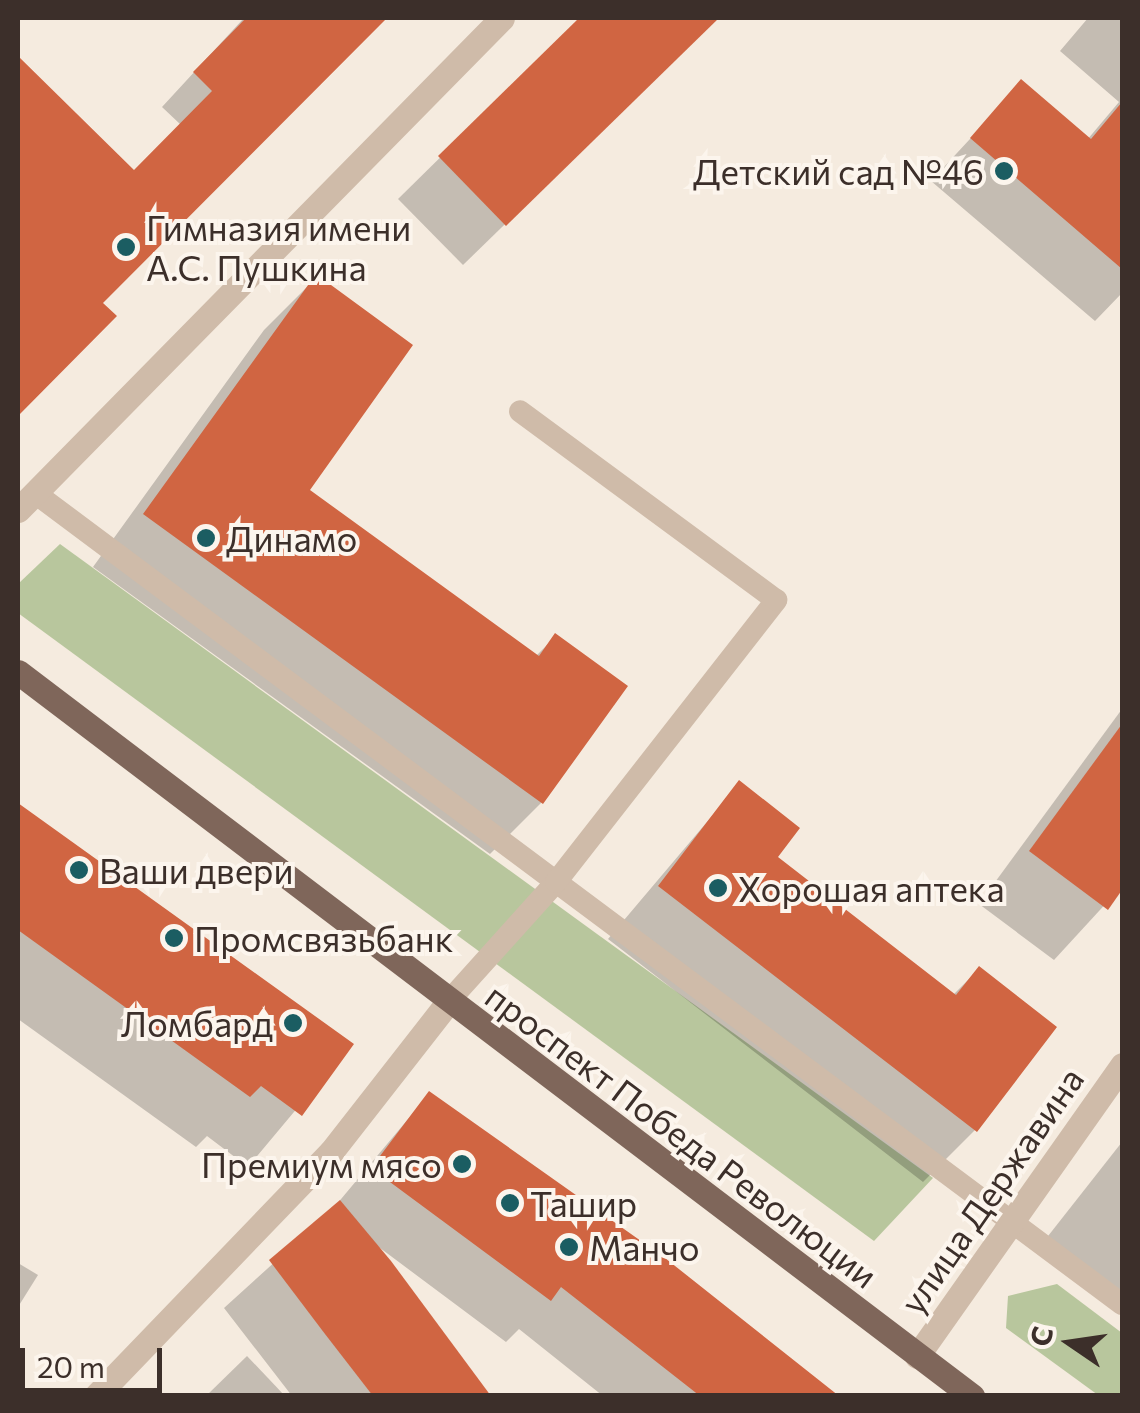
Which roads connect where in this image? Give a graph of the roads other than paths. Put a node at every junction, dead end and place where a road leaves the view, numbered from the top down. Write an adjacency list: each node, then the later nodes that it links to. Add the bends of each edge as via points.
1 (502, 18): 3 (street)
2 (520, 411): 5 (lane, via 776,600)
3 (26, 502): 5 (lane)
4 (18, 672): 6 (main road, проспект Победа Революции)
5 (556, 882): 6 (lane); 8 (lane)
6 (448, 1002): 10 (main road, проспект Победа Революции); 11 (street, via 331,1152)
7 (1122, 1065): 8 (street, улица Державина)
8 (1012, 1220): 9 (lane); 10 (street, улица Державина)
9 (1122, 1304)
10 (917, 1356): 12 (main road, проспект Победа Революции)
11 (96, 1396)
12 (972, 1396)

